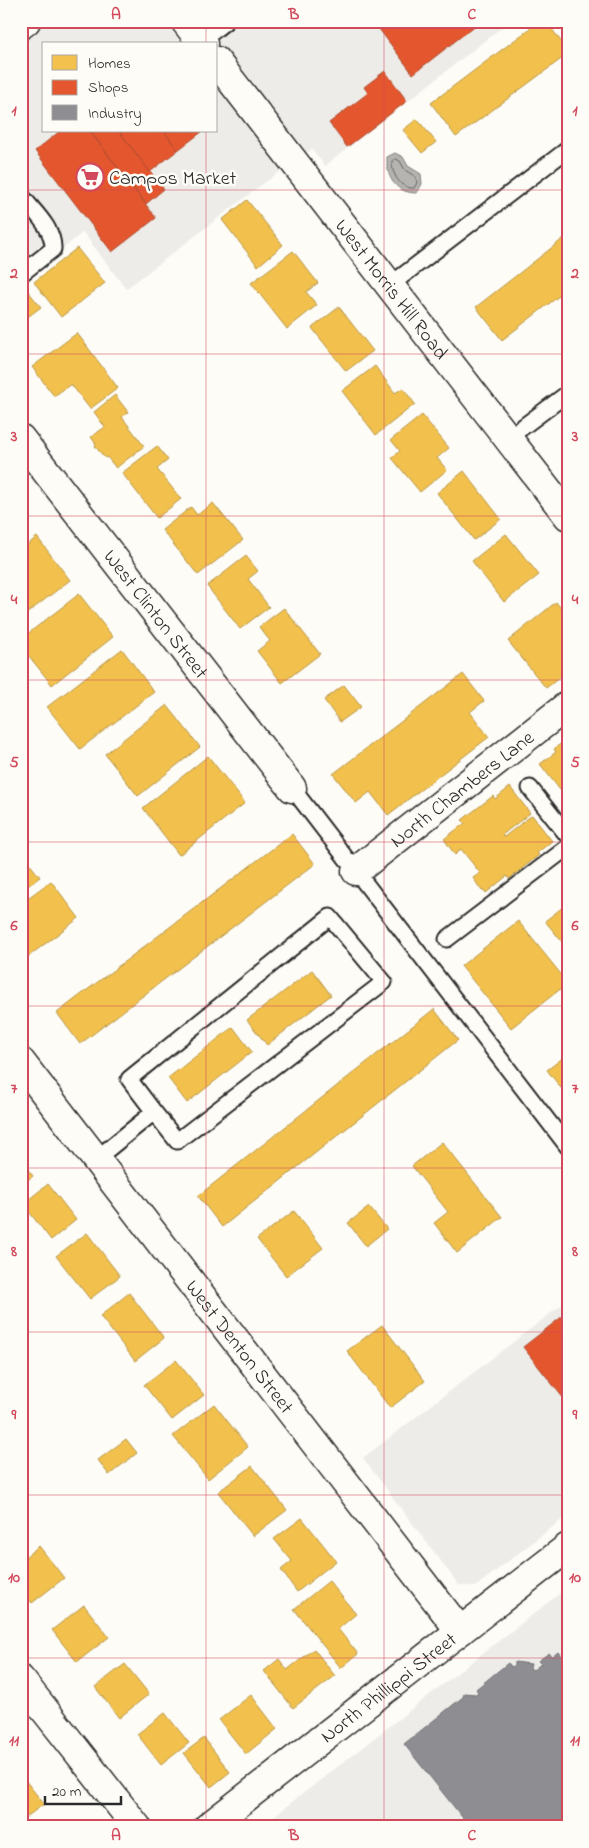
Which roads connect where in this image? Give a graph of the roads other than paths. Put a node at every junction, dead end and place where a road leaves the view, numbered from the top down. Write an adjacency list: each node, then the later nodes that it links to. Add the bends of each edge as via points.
1 (26, 21): 3 (street)
2 (226, 21): 4 (lane)
3 (21, 25)
4 (201, 42)
5 (218, 64): 9 (street, West Morris Hill Road)
6 (568, 149): 9 (lane)
7 (21, 195): 8 (lane, via 50,231 53,248)
8 (21, 274)
9 (390, 286): 11 (street, West Morris Hill Road)
10 (568, 393): 11 (lane)
11 (508, 438): 13 (street, West Morris Hill Road)
12 (21, 439): 15 (street, West Clinton Street)
13 (568, 516)
14 (568, 705): 19 (street, North Chambers Lane)
15 (292, 788): 19 (lane)
16 (530, 788): 17 (lane)
17 (568, 836)
18 (568, 847): 20 (lane)
19 (356, 872): 23 (lane)
20 (447, 939)
21 (21, 1062): 24 (street, West Denton Street)
22 (154, 1112): 22 (lane, via 177,1141 384,982 330,916 129,1079); 24 (lane)
23 (568, 1147)
24 (96, 1159): 26 (street, West Denton Street)
25 (565, 1556): 26 (street, North Phillippi Street)
26 (460, 1631): 29 (street, North Phillippi Street)
27 (21, 1680): 28 (street)
28 (138, 1827)
29 (208, 1827)

